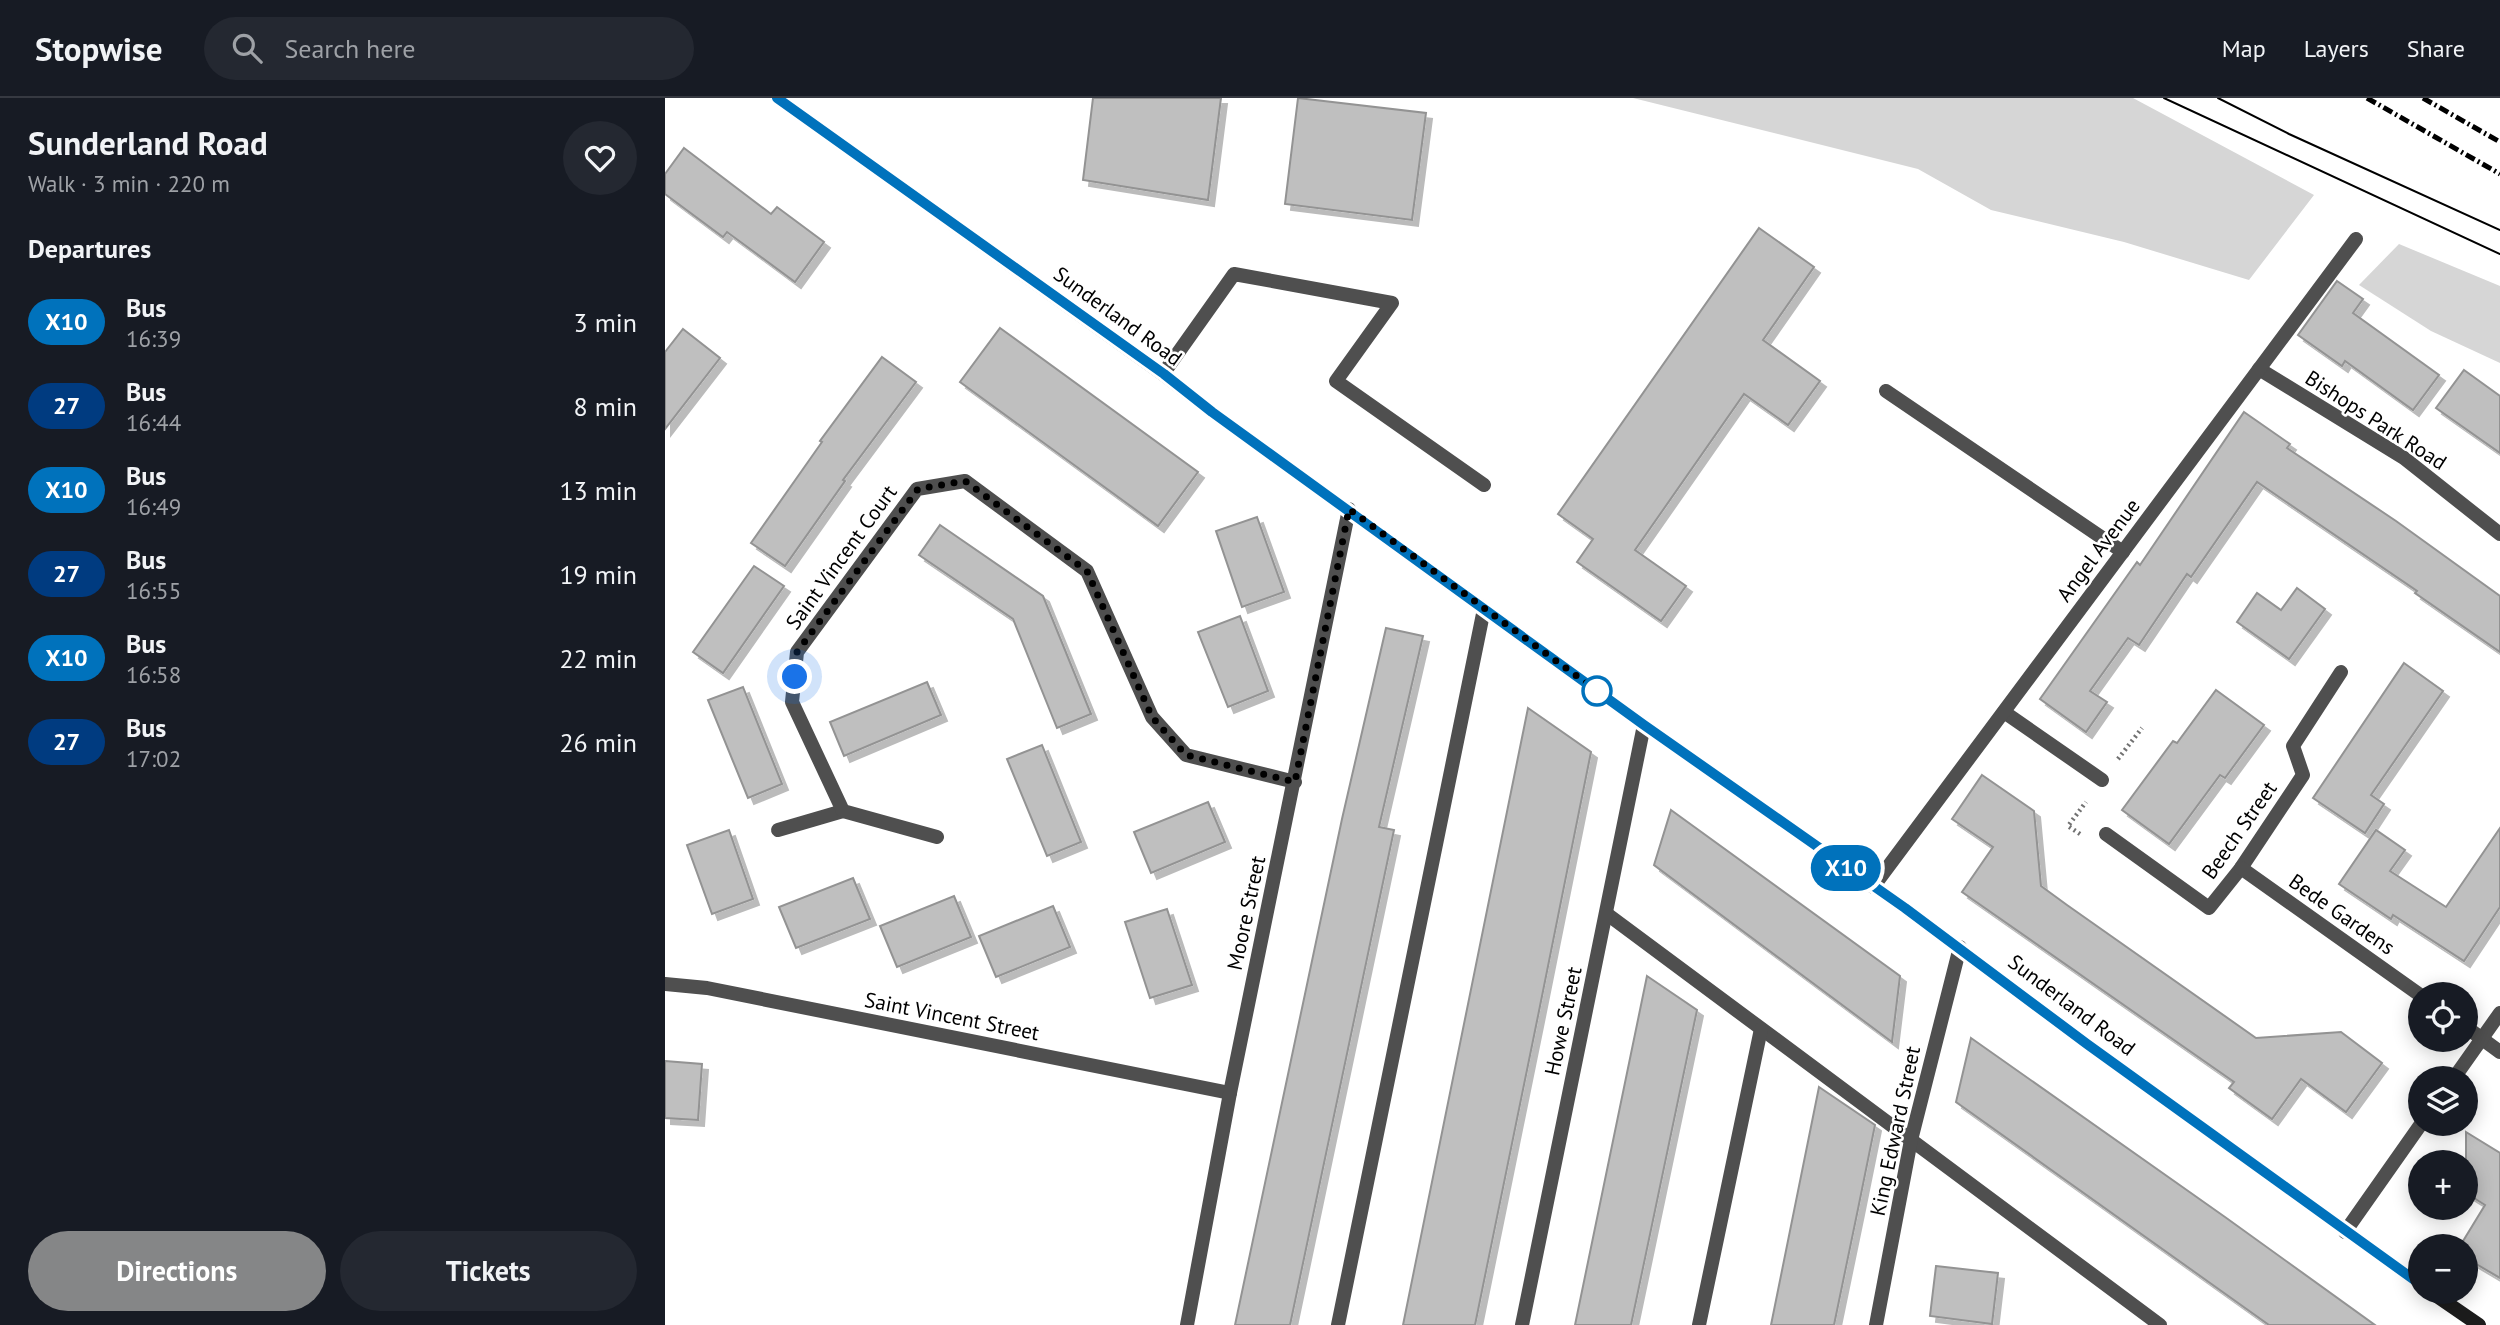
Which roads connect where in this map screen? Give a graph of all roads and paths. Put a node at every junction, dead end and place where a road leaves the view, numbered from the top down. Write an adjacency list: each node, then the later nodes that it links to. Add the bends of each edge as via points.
1 (777, 98): 4 (main road, Sunderland Road)
2 (2356, 239): 3 (street, Angel Avenue)
3 (2259, 369): 8 (street, Bishops Park Road, via 2404,458); 9 (street, Angel Avenue)
4 (1164, 374): 6 (street, via 1234,274 1392,303 1336,381); 7 (main road, Sunderland Road)
5 (1886, 391): 9 (street)
6 (1484, 485)
7 (1349, 509): 10 (main road, Sunderland Road); 15 (street, Moore Street)
8 (2500, 534)
9 (2123, 552): 12 (street, Angel Avenue)
10 (1484, 609): 13 (main road, Sunderland Road); 39 (street)
11 (2341, 672): 20 (street, Beech Street, via 2293,746 2302,775)
12 (2004, 712): 14 (street); 21 (street, Angel Avenue)
13 (1644, 725): 21 (main road, Sunderland Road); 22 (street, Howe Street)
14 (2102, 780)
15 (1295, 782): 16 (street, Saint Vincent Court, via 1186,755 1152,717 1087,571 965,481 918,489 797,652 792,702); 32 (street, Moore Street)
16 (843, 811): 17 (street); 19 (street)
17 (778, 830)
18 (2106, 834): 20 (street, Beech Street, via 2209,908)
19 (937, 837)
20 (2241, 868): 25 (street, Bede Gardens)
21 (1873, 887): 23 (main road, Sunderland Road)
22 (1607, 914): 27 (street); 40 (street, Howe Street)
23 (1960, 947): 34 (street, King Edward Street); 35 (main road, Sunderland Road)
24 (665, 984): 32 (street, Saint Vincent Street, via 707,988)
25 (2408, 986)
26 (2500, 1013): 29 (street)
27 (1761, 1028): 34 (street); 41 (street)
28 (2478, 1035): 29 (street)
29 (2482, 1038): 30 (street); 31 (street)
30 (2500, 1052)
31 (2462, 1066)
32 (1230, 1093): 38 (street, Moore Street)
33 (2412, 1136): 35 (street)
34 (1911, 1140): 42 (street, King Edward Street); 43 (street)
35 (2345, 1231): 36 (main road, Sunderland Road)
36 (2408, 1276)
37 (2448, 1304): 44 (main road)
38 (1187, 1325)
39 (1338, 1325)
40 (1522, 1325)
41 (1699, 1325)
42 (1876, 1325)
43 (2160, 1325)
44 (2479, 1325)

